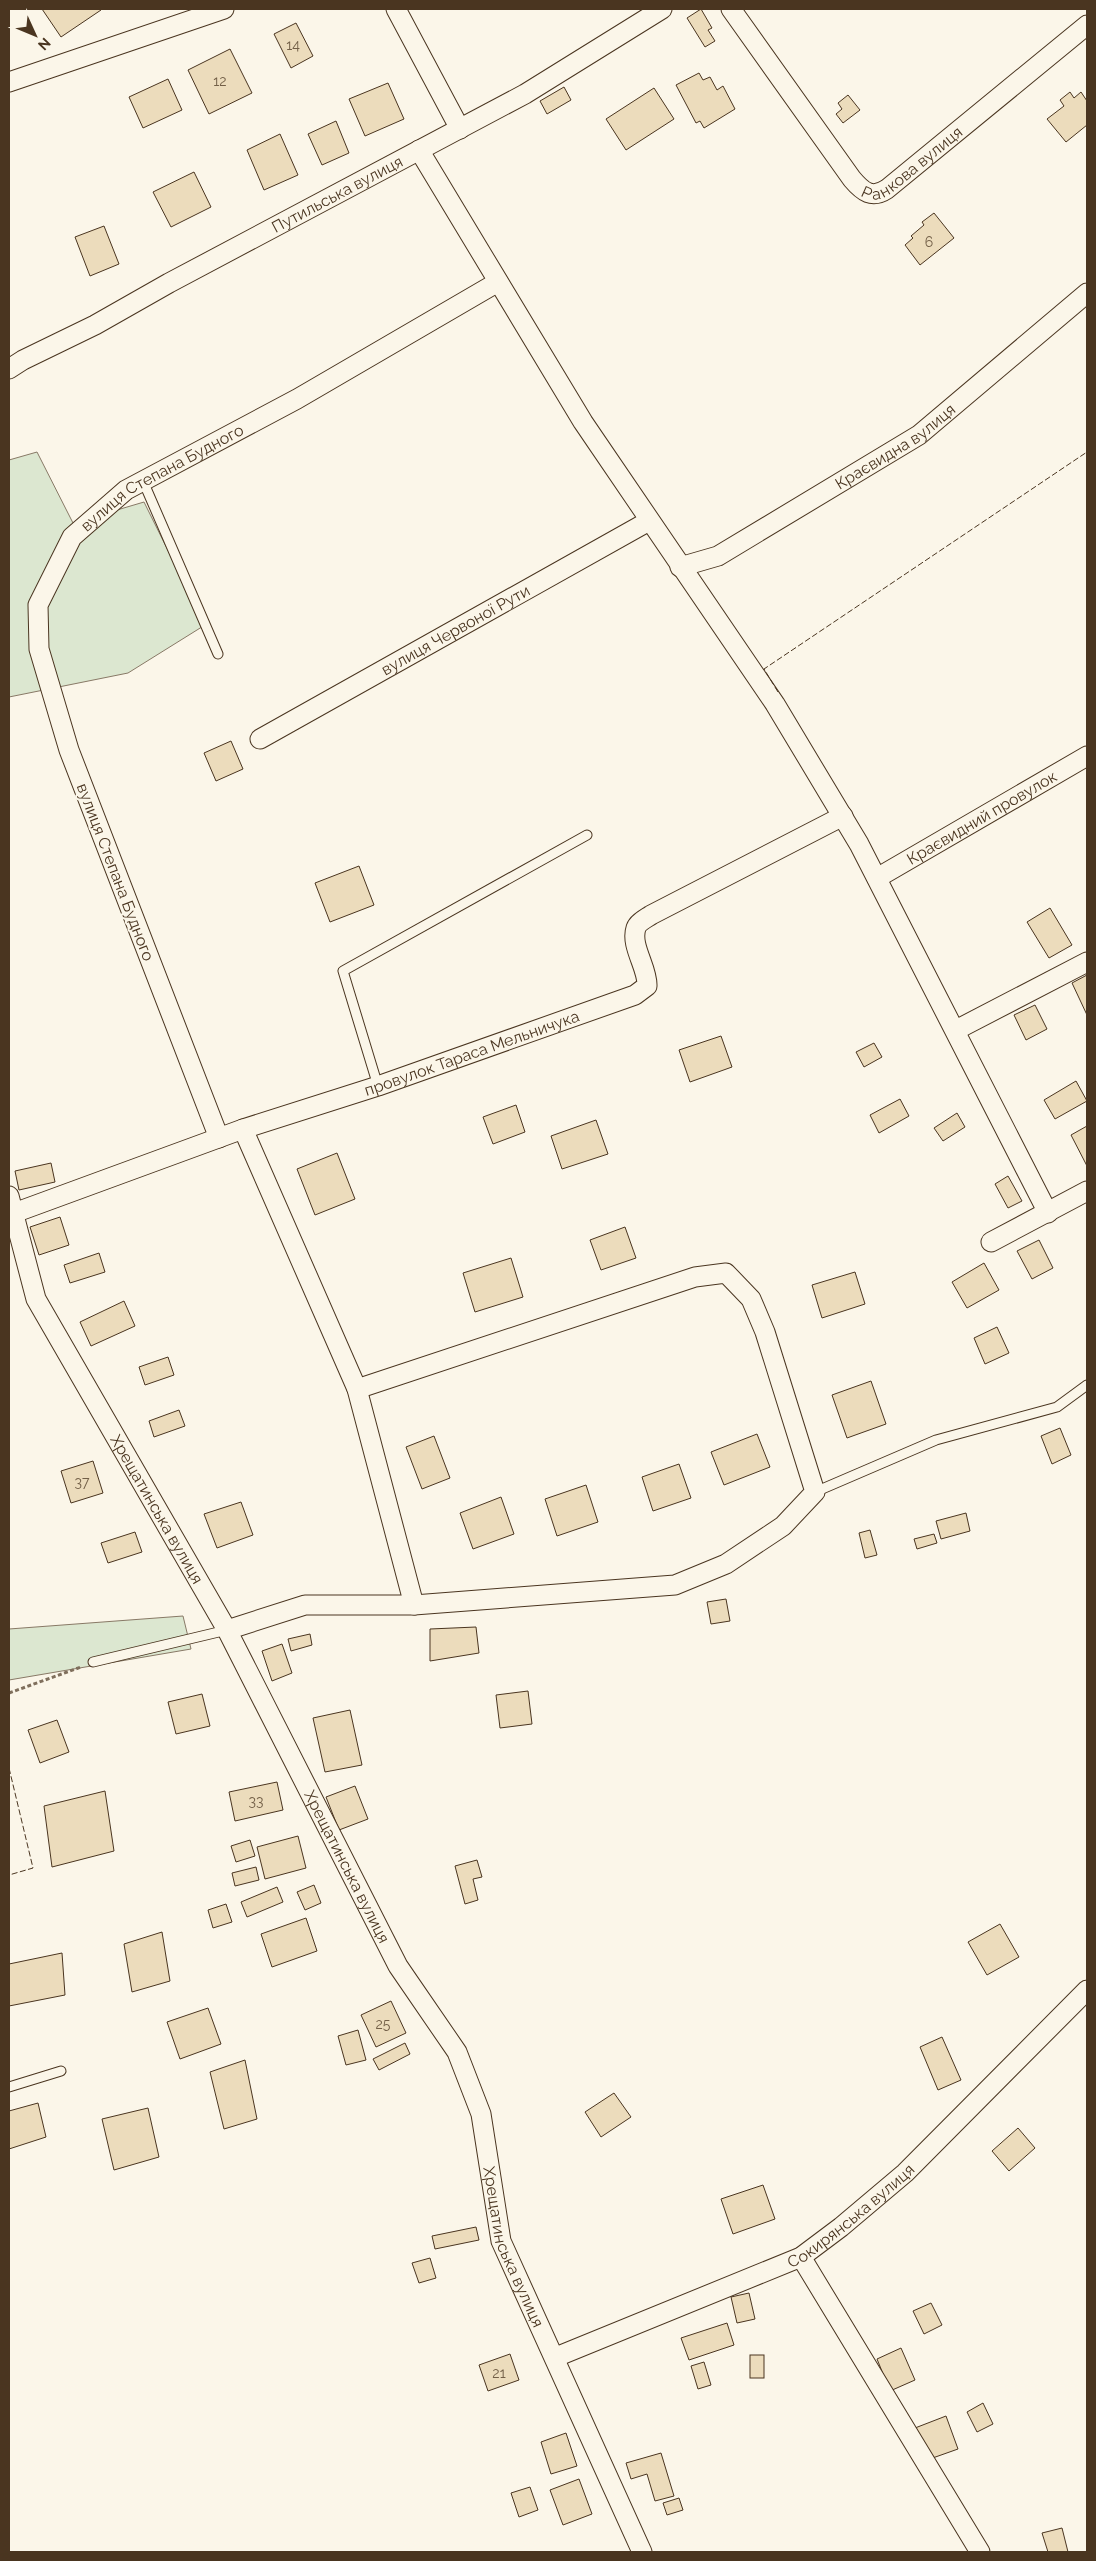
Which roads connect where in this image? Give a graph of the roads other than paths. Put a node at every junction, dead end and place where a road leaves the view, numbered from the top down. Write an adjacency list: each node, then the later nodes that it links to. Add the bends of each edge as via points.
1 (224, 9): 6 (street)
2 (396, 9): 7 (street)
3 (731, 9): 5 (street, Ранкова вулиця, via 852,179 872,195 887,189)
4 (653, 11): 7 (street, Путильська вулиця, via 526,94)
5 (1087, 25)
6 (9, 82)
7 (460, 129): 8 (street, Путильська вулиця)
8 (418, 150): 9 (street); 11 (street, Путильська вулиця)
9 (498, 282): 12 (street, вулиця Степана Будного, via 297,399); 13 (street, via 583,422)
10 (1087, 293): 14 (street, Краєвидна вулиця, via 919,435 718,556)
11 (9, 369)
12 (143, 481): 15 (lane); 25 (street, вулиця Степана Будного, via 126,490 72,537 38,605 39,649 70,750)
13 (649, 521): 14 (street); 16 (street, вулиця Червоної Рути)
14 (680, 567): 18 (street, via 775,704)
15 (218, 654)
16 (260, 739)
17 (1087, 756): 20 (street, Краєвидний провулок)
18 (843, 816): 20 (street); 23 (street, провулок Тараса Мельничука, via 639,924 636,941 647,986 635,995)
19 (588, 835): 23 (lane, via 343,971)
20 (877, 878): 22 (street)
21 (1087, 962): 22 (street)
22 (956, 1030): 28 (street)
23 (378, 1086): 24 (street, провулок Тараса Мельничука)
24 (243, 1129): 25 (street, провулок Тараса Мельничука); 31 (street)
25 (219, 1138): 27 (street, провулок Тараса Мельничука)
26 (1087, 1190): 28 (street)
27 (11, 1204): 34 (street, Хрещатинська вулиця, via 36,1299)
28 (1048, 1213): 29 (street)
29 (991, 1242)
30 (1087, 1385): 32 (lane, via 1057,1407 936,1440)
31 (357, 1388): 32 (street, via 695,1277 726,1274 751,1300 765,1332); 33 (street)
32 (815, 1492): 33 (street, via 783,1526 734,1559 675,1585)
33 (414, 1605): 34 (street, via 305,1605)
34 (227, 1630): 35 (lane); 40 (street, Хрещатинська вулиця, via 398,1966 457,2052 481,2114 501,2241)
35 (94, 1662)
36 (1087, 1990): 39 (street, Сокирянська вулиця, via 905,2173)
37 (62, 2071): 38 (lane)
38 (9, 2087)
39 (801, 2258): 40 (street, Сокирянська вулиця); 42 (street)
40 (556, 2357): 41 (street, Хрещатинська вулиця)
41 (642, 2552)
42 (980, 2552)

